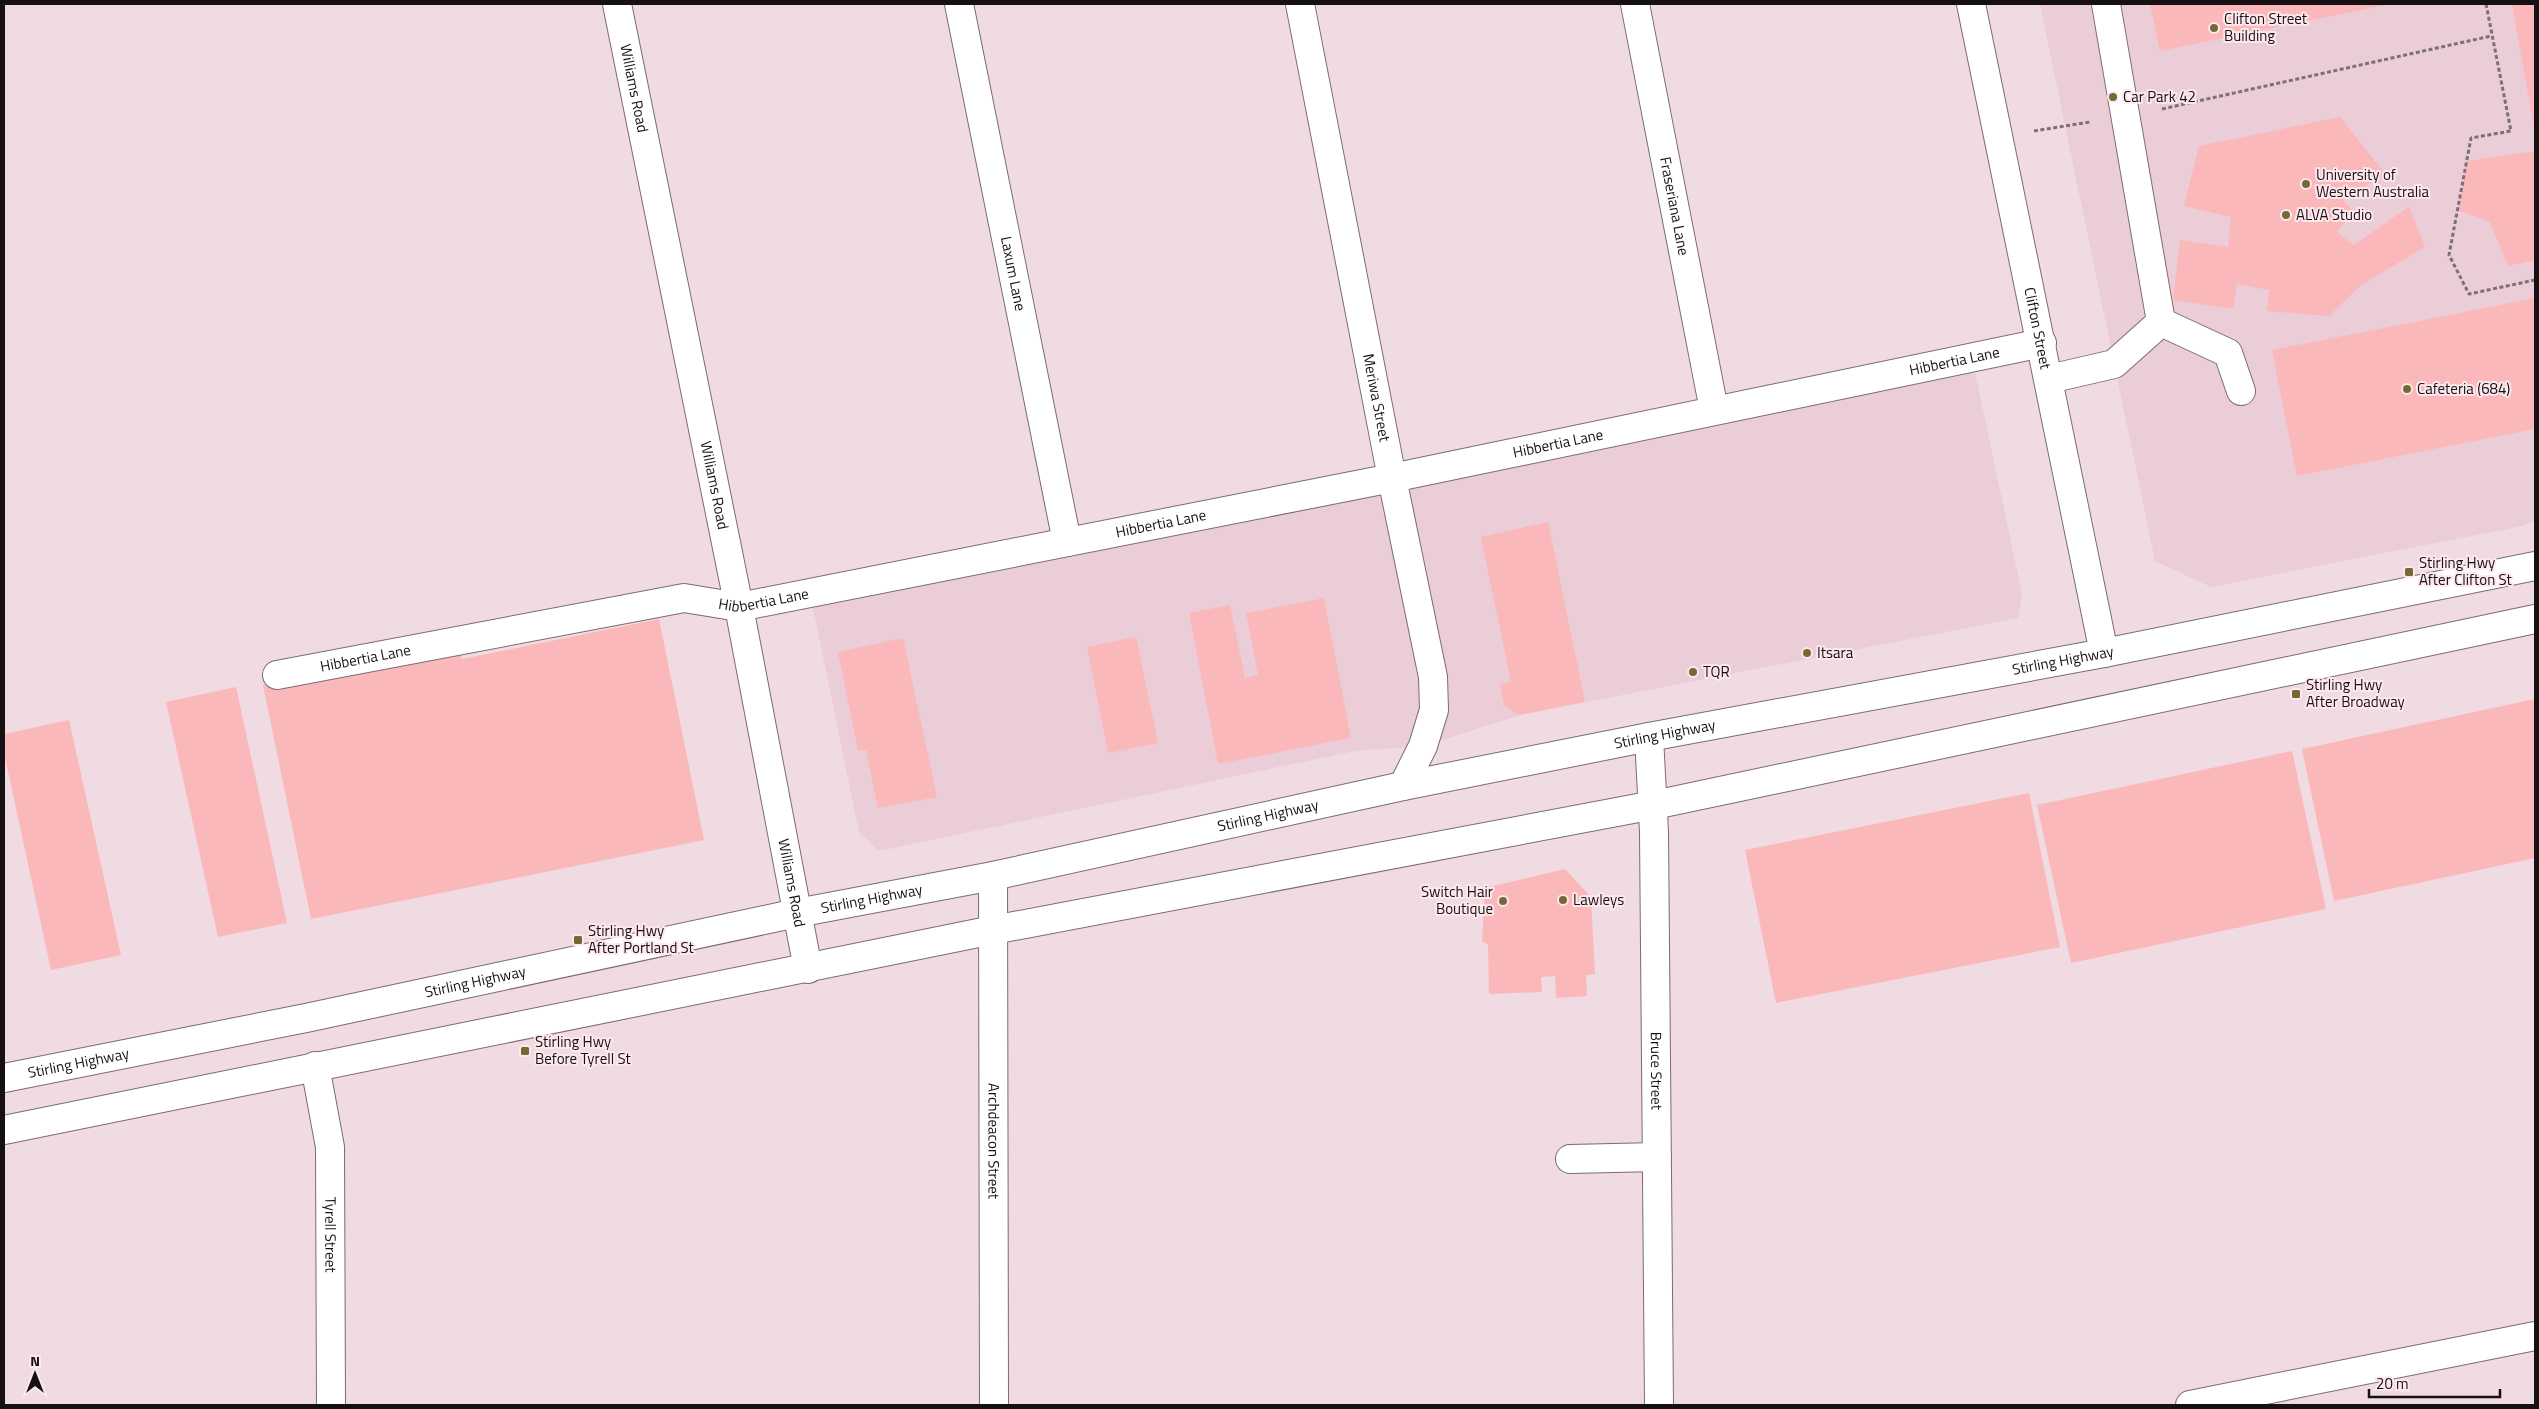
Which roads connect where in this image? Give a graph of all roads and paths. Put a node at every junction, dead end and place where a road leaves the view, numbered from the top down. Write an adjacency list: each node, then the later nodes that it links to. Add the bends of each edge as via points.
1 (617, 4): 20 (main road, Williams Road)
2 (959, 4): 18 (main road, Laxum Lane)
3 (1300, 4): 17 (main road, Meriwa Street)
4 (1635, 4): 16 (main road, Fraseriana Lane)
5 (1971, 4): 10 (main road, Clifton Street)
6 (2106, 4): 9 (main road)
7 (2486, 4): 8 (path)
8 (2491, 36): 9 (path); 11 (path, via 2511,131 2471,138 2449,256 2469,294)
9 (2127, 117): 10 (path); 12 (main road)
10 (1999, 136): 13 (main road, Clifton Street)
11 (2535, 280)
12 (2162, 322): 14 (main road, via 2114,364); 15 (main road, via 2228,353)
13 (2042, 343): 14 (main road, Clifton Street); 16 (main road, Hibbertia Lane)
14 (2049, 379): 22 (main road, Clifton Street)
15 (2241, 391)
16 (1714, 410): 17 (main road, Hibbertia Lane)
17 (1392, 478): 18 (main road, Hibbertia Lane); 25 (main road, Meriwa Street, via 1433,677 1434,710 1423,746)
18 (1067, 542): 20 (main road, Hibbertia Lane)
19 (2535, 566): 22 (main road, Stirling Highway)
20 (739, 607): 23 (main road, Hibbertia Lane, via 684,598); 28 (main road, Williams Road)
21 (2535, 619): 26 (main road)
22 (2104, 653): 24 (main road, Stirling Highway)
23 (277, 675)
24 (1649, 737): 25 (main road, Stirling Highway); 26 (main road, Bruce Street)
25 (1403, 786): 27 (main road, Stirling Highway)
26 (1654, 805): 29 (main road); 34 (main road, Bruce Street)
27 (993, 876): 28 (main road, Stirling Highway); 29 (main road, Archdeacon Street)
28 (797, 913): 30 (main road, Williams Road); 32 (main road, Stirling Highway, via 316,1016)
29 (993, 930): 30 (main road); 38 (main road, Archdeacon Street)
30 (808, 969): 31 (main road)
31 (315, 1066): 33 (main road); 37 (main road, Tyrell Street, via 330,1147)
32 (4, 1078)
33 (4, 1130)
34 (1657, 1156): 35 (main road); 39 (main road, Bruce Street)
35 (1570, 1159)
36 (2535, 1336): 40 (main road)
37 (331, 1405)
38 (994, 1405)
39 (1659, 1405)
40 (2190, 1405)

